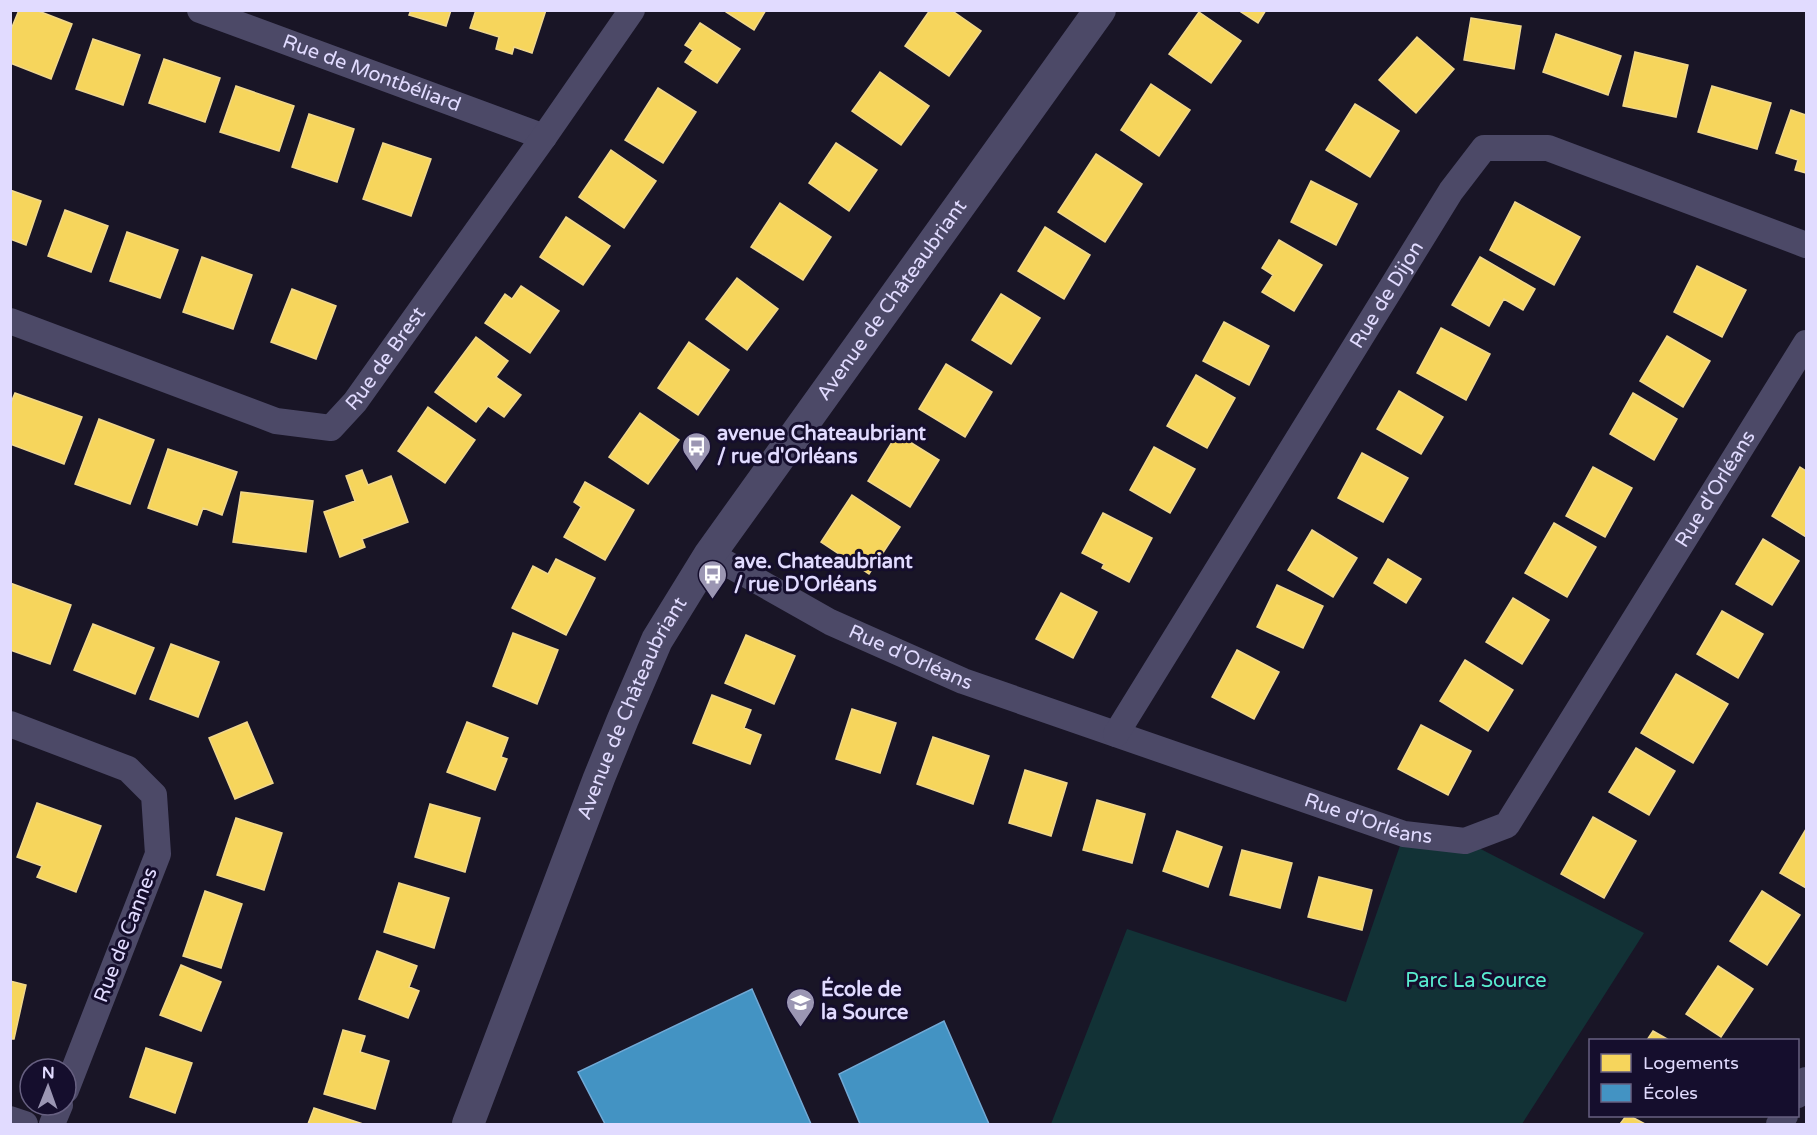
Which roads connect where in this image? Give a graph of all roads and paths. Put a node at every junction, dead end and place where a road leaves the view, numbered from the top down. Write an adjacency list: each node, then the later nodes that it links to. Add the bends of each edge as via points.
1 (200, 10): 4 (street, Rue de Montbéliard)
2 (632, 10): 4 (street, Rue de Brest)
3 (1100, 10): 8 (street, Avenue de Châteaubriant)
4 (544, 137): 6 (street, Rue de Brest, via 355,402 331,428 276,421)
5 (1806, 244): 10 (street, Rue de Dijon, via 1548,148 1484,148 1451,191)
6 (10, 321)
7 (1806, 343): 10 (street, Rue d'Orléans, via 1507,825 1465,841 1404,834)
8 (710, 554): 10 (street, Rue d'Orléans, via 830,622 963,681); 14 (street, Avenue de Châteaubriant, via 657,640 623,719)
9 (10, 724): 11 (street, Rue de Cannes, via 128,769 154,795 158,854)
10 (1116, 734)
11 (78, 1059)
12 (10, 1119): 13 (street)
13 (25, 1125)
14 (468, 1125)

